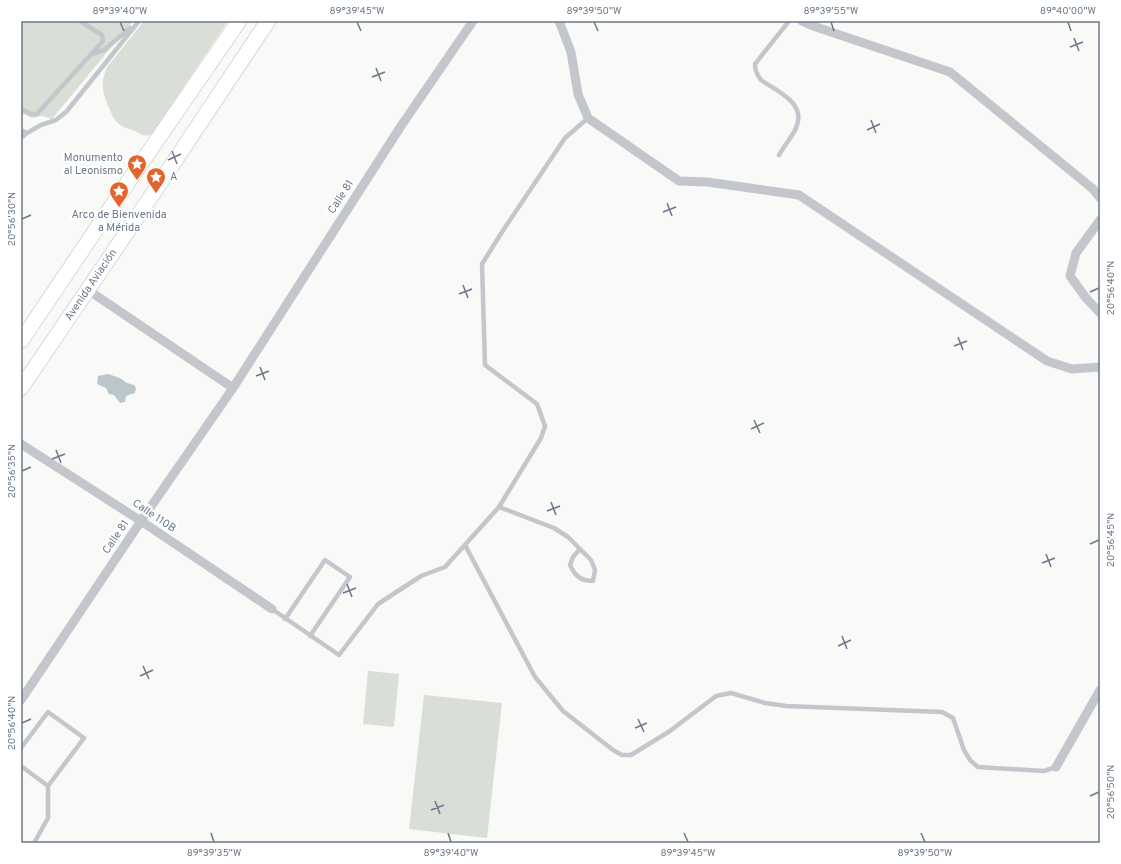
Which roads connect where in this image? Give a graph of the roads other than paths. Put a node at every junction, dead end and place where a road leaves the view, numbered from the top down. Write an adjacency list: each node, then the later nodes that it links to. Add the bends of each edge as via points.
1 (80, 21): 9 (lane, via 102,35 103,41)
2 (138, 21): 9 (lane, via 104,50); 13 (lane, via 67,110 56,120)
3 (239, 21): 20 (main road)
4 (268, 21): 18 (main road, Avenida Aviación)
5 (474, 21): 23 (street, Calle 81, via 401,126)
6 (559, 21): 11 (street, via 571,52 578,94)
7 (789, 21): 15 (lane, via 755,64 757,76 792,101 796,107 798,121 795,130)
8 (802, 21): 16 (street, via 950,72 1093,189)
9 (91, 55): 10 (lane, via 37,114)
10 (21, 109)
11 (588, 118): 21 (street, via 679,181 707,182 799,195 1047,361 1072,370); 25 (lane, via 565,138 482,264 485,365 537,404 545,426 541,438)
12 (21, 130): 13 (lane)
13 (27, 133): 14 (lane)
14 (21, 138)
15 (779, 155)
16 (1100, 198)
17 (1100, 220): 19 (street, via 1076,253 1070,276)
18 (88, 290): 22 (main road, Avenida Aviación); 23 (street)
19 (1100, 313)
20 (21, 341)
21 (1100, 367)
22 (21, 388)
23 (232, 388): 26 (street, Calle 81)
24 (21, 444): 26 (street, Calle 110B)
25 (499, 507): 27 (lane); 28 (lane, via 554,528)
26 (141, 521): 29 (street, Calle 110B); 33 (street, Calle 81)
27 (465, 545): 31 (lane, via 445,567 421,576 378,604 339,655); 36 (lane, via 535,677 563,711 622,755 631,755 670,731 716,696 731,693 786,706 942,712 953,718 964,750 978,767 1044,771)
28 (580, 549): 28 (lane, via 591,560 595,570 593,581 578,577 570,565)
29 (272, 609): 30 (lane)
30 (286, 619): 31 (lane); 31 (lane, via 325,560 350,577)
31 (310, 636)
32 (1100, 690): 36 (street)
33 (21, 700)
34 (21, 748): 37 (lane, via 48,712 84,738)
35 (21, 766): 37 (lane)
36 (1056, 767)
37 (48, 786): 38 (lane, via 48,818)
38 (34, 843)

